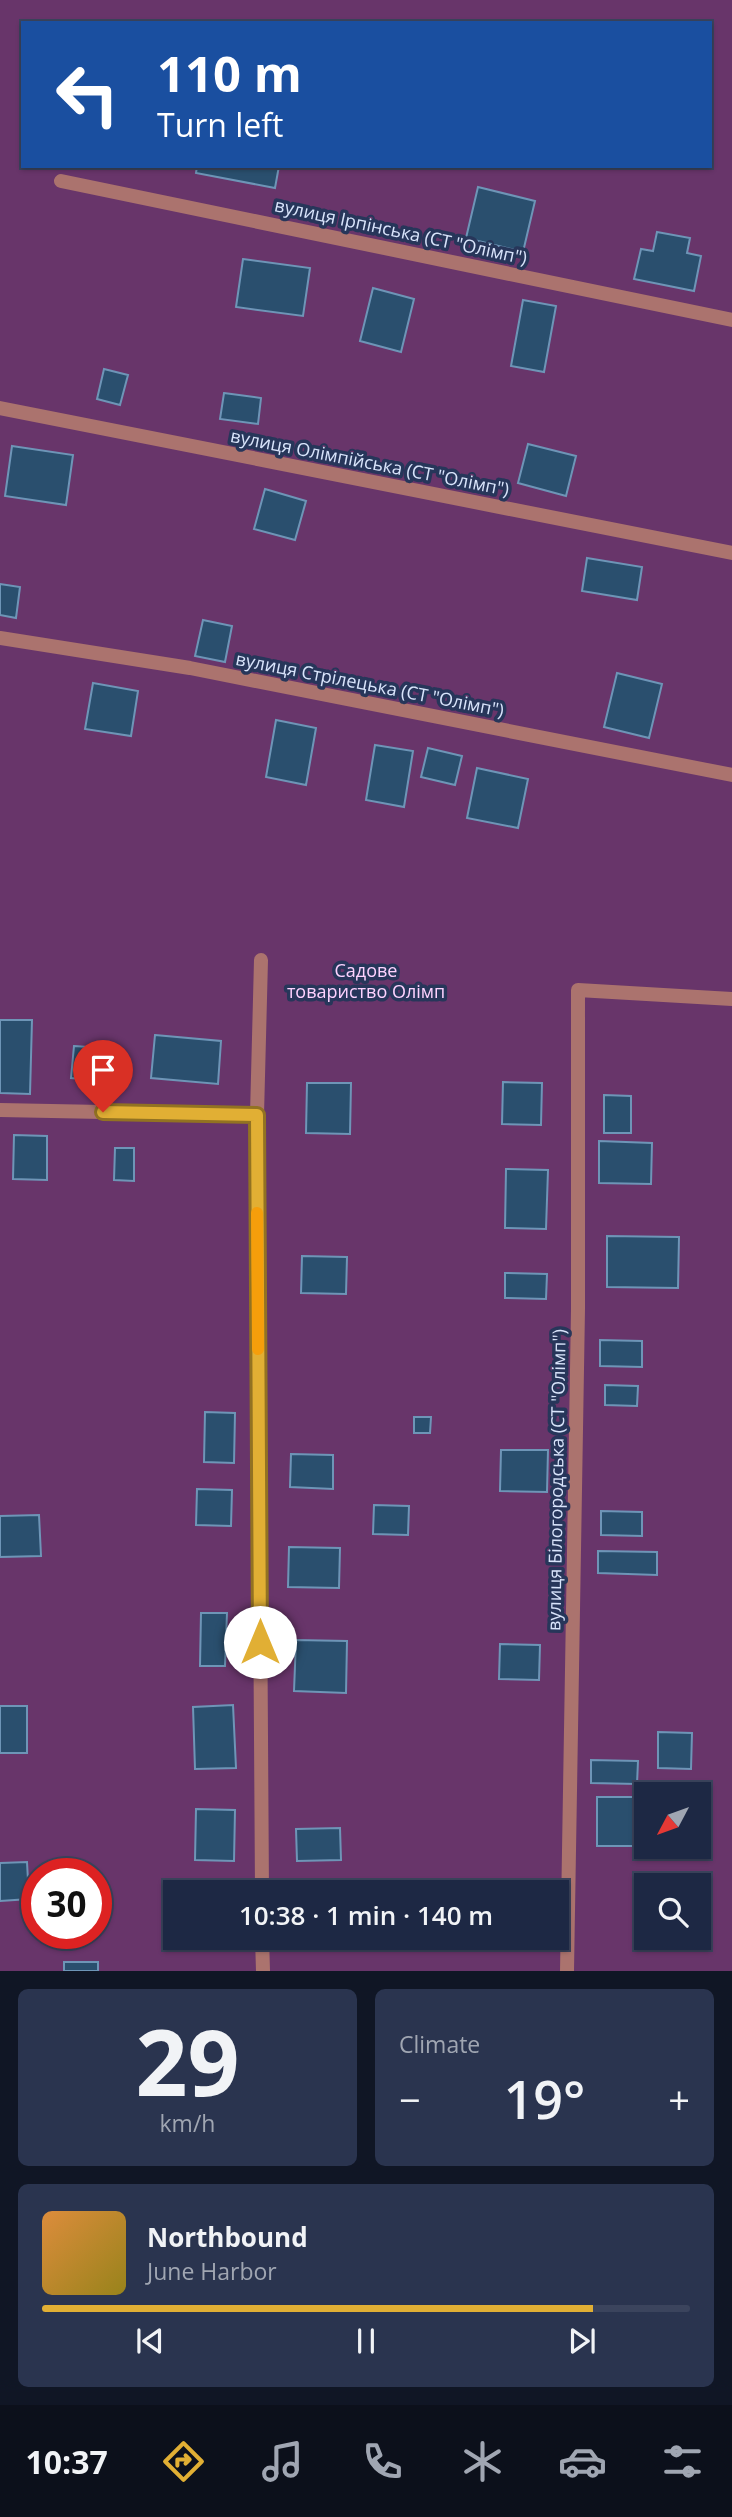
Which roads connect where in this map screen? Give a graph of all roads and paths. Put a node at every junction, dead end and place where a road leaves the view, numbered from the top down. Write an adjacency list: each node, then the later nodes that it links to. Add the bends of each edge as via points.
1 (61, 181): 2 (street, вулиця Ірпінська (СТ "Олімп"))
2 (732, 320)
3 (0, 408): 4 (street, вулиця Олімпійська (СТ "Олімп"))
4 (732, 553)
5 (0, 638): 6 (street, вулиця Стрілецька (СТ "Олімп"), via 190,667)
6 (732, 775)
7 (261, 960): 10 (street)
8 (732, 999): 14 (street, вулиця Білогородська (СТ "Олімп"), via 578,990 578,1309)
9 (0, 1110): 10 (street)
10 (257, 1115): 11 (street)
11 (262, 1880)
12 (262, 1950): 13 (street)
13 (263, 1971)
14 (566, 1971)

